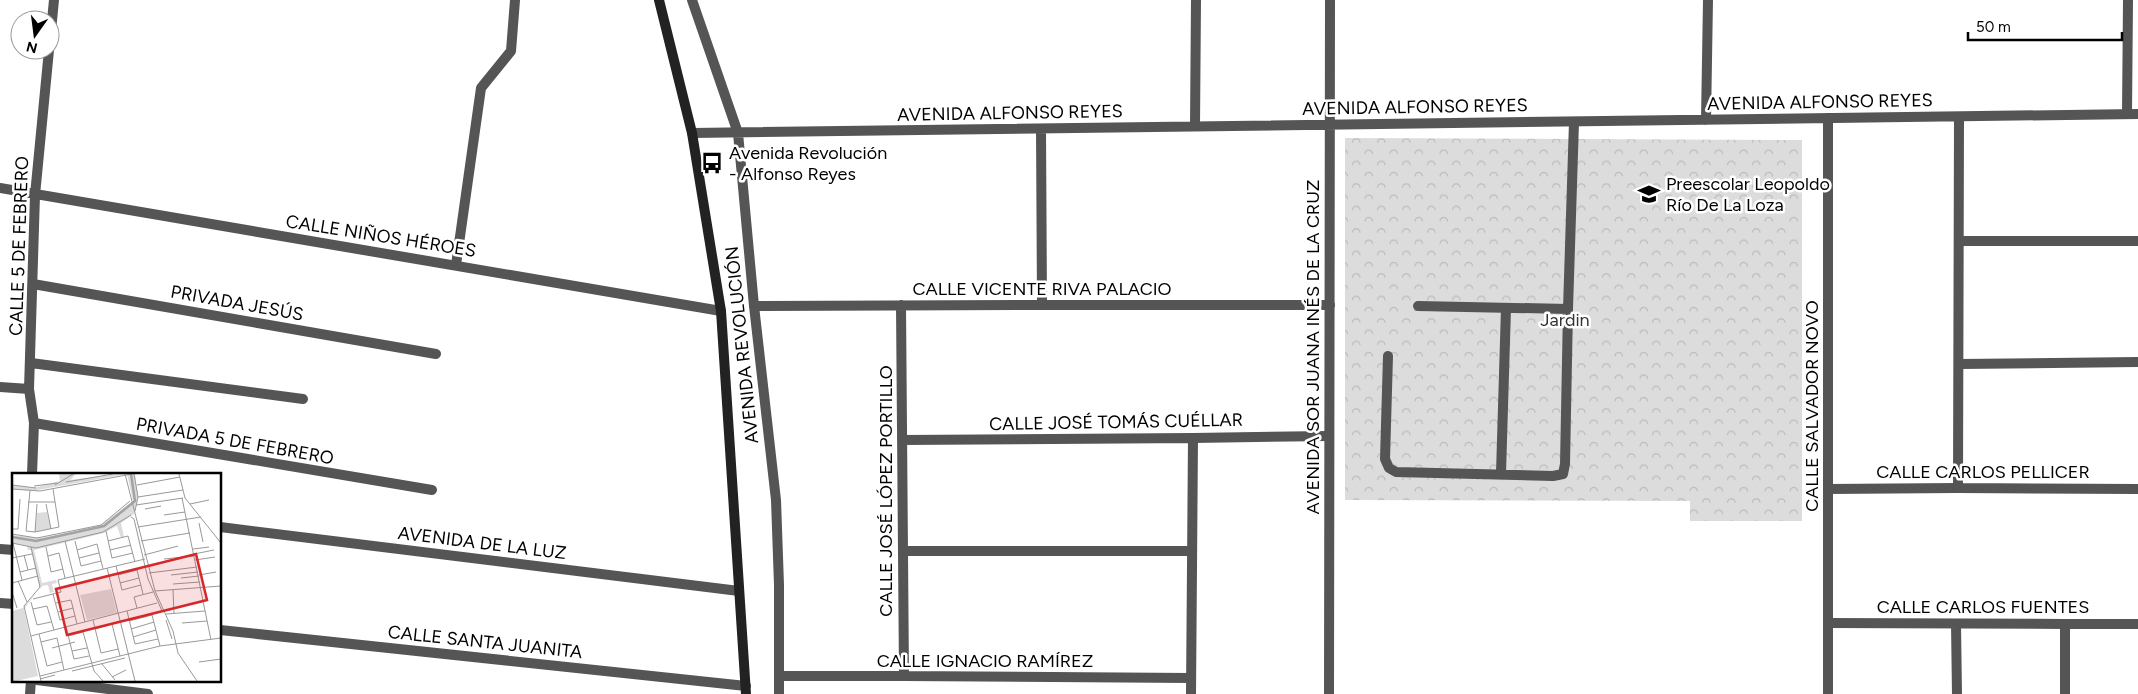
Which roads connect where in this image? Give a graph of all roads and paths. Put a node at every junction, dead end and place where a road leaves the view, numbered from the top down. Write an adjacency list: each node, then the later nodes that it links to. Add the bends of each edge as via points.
1 (515, 0): 24 (street, via 511,51 481,88)
2 (659, 0): 19 (main road, AVENIDA REVOLUCIÓN)
3 (692, 0): 18 (street, AVENIDA REVOLUCIÓN)
4 (1196, 0): 16 (street)
5 (1330, 0): 15 (street, AVENIDA SOR JUANA INÉS DE LA CRUZ)
6 (1708, 0): 13 (street)
7 (2128, 0): 9 (street)
8 (48, 60): 21 (street, CALLE 5 DE FEBRERO)
9 (2127, 114): 10 (street, AVENIDA ALFONSO REYES); 11 (street, AVENIDA ALFONSO REYES)
10 (2138, 114)
11 (1960, 117): 12 (street, AVENIDA ALFONSO REYES); 22 (street)
12 (1828, 118): 13 (street, AVENIDA ALFONSO REYES); 49 (street, CALLE SALVADOR NOVO)
13 (1706, 120): 14 (street, AVENIDA ALFONSO REYES)
14 (1574, 122): 15 (street, AVENIDA ALFONSO REYES); 32 (street)
15 (1330, 125): 16 (street, AVENIDA ALFONSO REYES); 28 (street, AVENIDA SOR JUANA INÉS DE LA CRUZ)
16 (1195, 126): 17 (street, AVENIDA ALFONSO REYES)
17 (1041, 128): 18 (street, AVENIDA ALFONSO REYES); 27 (street)
18 (738, 132): 19 (street, AVENIDA ALFONSO REYES); 29 (street, AVENIDA REVOLUCIÓN)
19 (692, 133): 33 (main road, AVENIDA REVOLUCIÓN)
20 (0, 188): 21 (street, CALLE NIÑOS HÉROES)
21 (35, 195): 24 (street, CALLE NIÑOS HÉROES); 25 (street, CALLE 5 DE FEBRERO)
22 (1959, 241): 23 (street); 38 (street)
23 (2138, 241)
24 (456, 265): 33 (street, CALLE NIÑOS HÉROES)
25 (33, 284): 34 (street, PRIVADA JESÚS); 37 (street, CALLE 5 DE FEBRERO)
26 (901, 305): 27 (street, CALLE VICENTE RIVA PALACIO); 29 (street, CALLE VICENTE RIVA PALACIO); 45 (street, CALLE JOSÉ LÓPEZ PORTILLO)
27 (1042, 305): 28 (street, CALLE VICENTE RIVA PALACIO)
28 (1330, 305): 43 (street, AVENIDA SOR JUANA INÉS DE LA CRUZ)
29 (754, 306): 61 (street, AVENIDA REVOLUCIÓN, via 776,500)
30 (1418, 306): 31 (street)
31 (1506, 308): 32 (street); 47 (street)
32 (1568, 309): 47 (street, via 1566,464 1563,474)
33 (721, 311): 55 (main road, AVENIDA REVOLUCIÓN)
34 (436, 354)
35 (1388, 356): 47 (street, via 1385,459 1389,468 1396,472)
36 (2138, 362): 38 (street)
37 (31, 363): 40 (street, CALLE 5 DE FEBRERO); 41 (street)
38 (1959, 364): 48 (street)
39 (0, 387): 40 (street)
40 (29, 389): 42 (street, CALLE 5 DE FEBRERO)
41 (302, 399)
42 (34, 423): 46 (street, CALLE 5 DE FEBRERO); 51 (street, PRIVADA 5 DE FEBRERO)
43 (1329, 436): 44 (street, CALLE JOSÉ TOMÁS CUÉLLAR); 69 (street, AVENIDA SOR JUANA INÉS DE LA CRUZ)
44 (1193, 438): 45 (street, CALLE JOSÉ TOMÁS CUÉLLAR); 54 (street)
45 (902, 440): 53 (street, CALLE JOSÉ LÓPEZ PORTILLO)
46 (32, 473)
47 (1501, 473)
48 (1958, 488): 49 (street, CALLE CARLOS PELLICER); 50 (street, CALLE CARLOS PELLICER)
49 (1828, 489): 56 (street, CALLE SALVADOR NOVO)
50 (2138, 489)
51 (432, 490)
52 (221, 527): 55 (street, AVENIDA DE LA LUZ)
53 (903, 551): 54 (street); 62 (street, CALLE JOSÉ LÓPEZ PORTILLO)
54 (1192, 551): 63 (street)
55 (740, 591): 65 (main road, AVENIDA REVOLUCIÓN)
56 (1828, 623): 57 (street, CALLE CARLOS FUENTES); 70 (street, CALLE SALVADOR NOVO)
57 (1956, 624): 58 (street, CALLE CARLOS FUENTES); 71 (street)
58 (2065, 624): 59 (street, CALLE CARLOS FUENTES); 72 (street)
59 (2138, 624)
60 (221, 630): 65 (street, CALLE SANTA JUANITA)
61 (779, 676): 62 (street, CALLE IGNACIO RAMÍREZ); 67 (street, AVENIDA REVOLUCIÓN)
62 (904, 676): 63 (street, CALLE IGNACIO RAMÍREZ)
63 (1191, 678): 68 (street)
64 (52, 682): 66 (street)
65 (746, 690)
66 (148, 694)
67 (779, 694)
68 (1191, 694)
69 (1329, 694)
70 (1828, 694)
71 (1956, 694)
72 (2065, 694)

